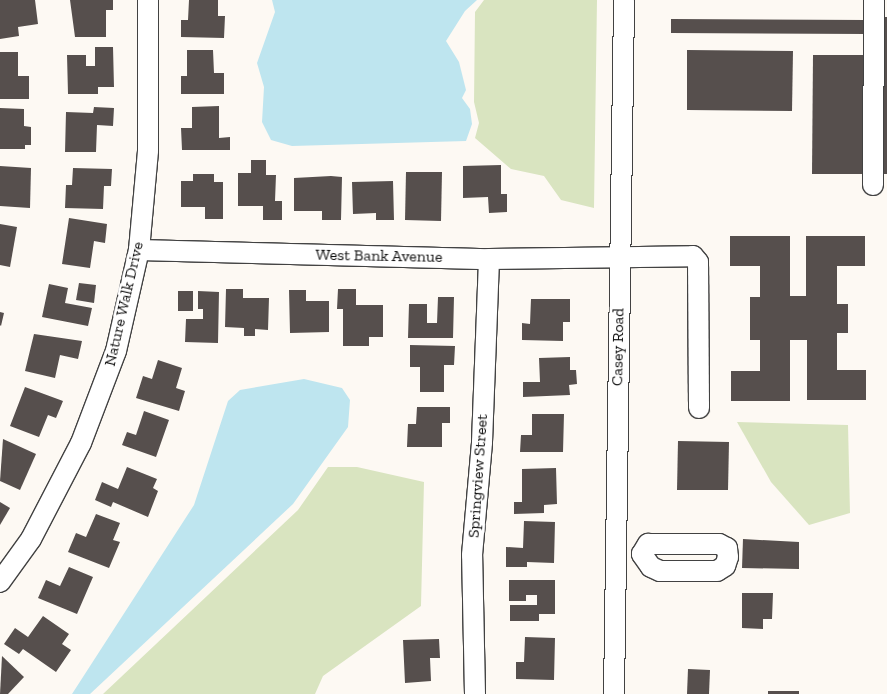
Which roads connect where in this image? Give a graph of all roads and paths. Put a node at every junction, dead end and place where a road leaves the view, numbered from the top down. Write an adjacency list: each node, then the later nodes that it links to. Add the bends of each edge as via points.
1 (148, 0): 5 (street, Nature Walk Drive, via 148,151)
2 (624, 0): 6 (street, Casey Road)
3 (874, 0): 4 (street)
4 (873, 185)
5 (139, 250): 7 (street, West Bank Avenue); 11 (street, Nature Walk Drive, via 116,351 81,443 30,539)
6 (618, 258): 7 (street, West Bank Avenue); 8 (street, West Bank Avenue, via 693,256 698,262); 9 (street, Casey Road)
7 (489, 259): 12 (street, Springview Street, via 482,442 472,555)
8 (699, 408)
9 (615, 553): 10 (street); 13 (street, Casey Road)
10 (642, 554): 10 (street, via 651,567 660,571 717,571 725,566 728,557 727,548 719,544 648,544)
11 (0, 582)
12 (475, 694)
13 (614, 694)

